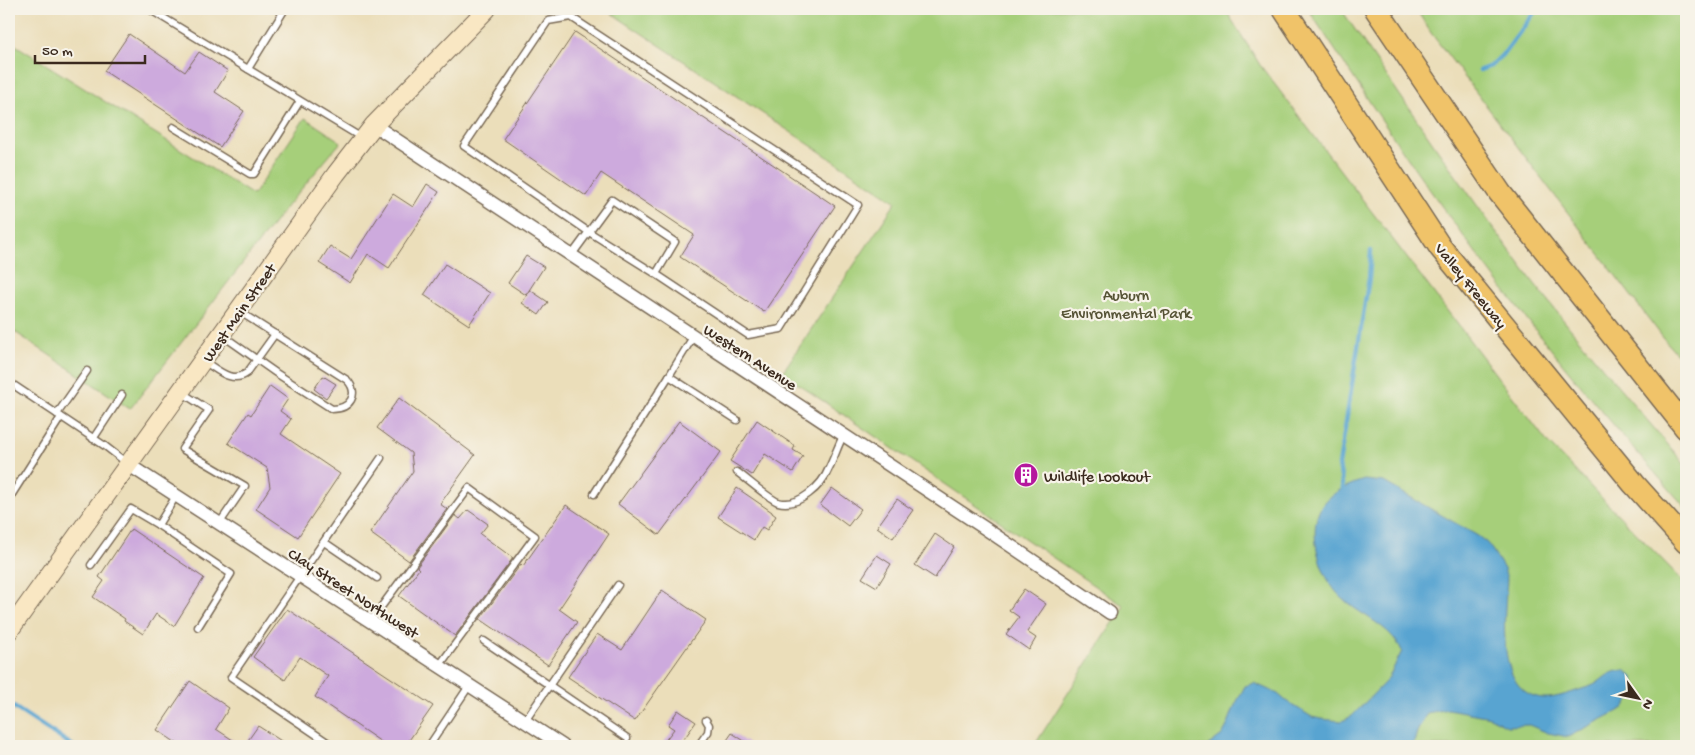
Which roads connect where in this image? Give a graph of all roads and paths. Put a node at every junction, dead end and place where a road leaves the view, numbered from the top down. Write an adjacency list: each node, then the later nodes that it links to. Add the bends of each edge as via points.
1 (149, 9): 6 (lane)
2 (285, 9): 6 (lane)
3 (487, 9): 9 (main road, West Main Street)
4 (1284, 9): 38 (highway, Valley Freeway, via 1440,247 1634,484)
5 (1376, 9): 26 (highway, via 1500,193)
6 (248, 69): 7 (lane)
7 (300, 101): 8 (lane, via 254,174); 9 (lane)
8 (173, 128)
9 (369, 132): 11 (street, Western Avenue); 13 (main road, West Main Street)
10 (589, 232): 11 (lane); 12 (lane); 12 (lane, via 612,200 675,242); 12 (lane, via 464,146 548,21 571,17 858,205 781,329 748,335)
11 (571, 256): 16 (street, Western Avenue)
12 (656, 274)
13 (239, 311): 14 (main road, West Main Street); 15 (lane)
14 (222, 334): 17 (lane); 18 (main road, West Main Street)
15 (274, 334): 17 (lane); 17 (lane, via 347,380 354,391 347,406 332,409)
16 (693, 337): 20 (lane); 27 (street, Western Avenue)
17 (256, 359): 18 (lane, via 247,373 236,379)
18 (203, 361): 22 (main road, West Main Street)
19 (87, 371): 24 (lane)
20 (669, 376): 25 (lane); 32 (lane)
21 (9, 382): 24 (lane)
22 (181, 392): 30 (main road, West Main Street); 35 (lane, via 209,410 182,449 245,486)
23 (122, 395): 28 (lane)
24 (59, 416): 28 (lane); 34 (lane)
25 (737, 420)
26 (1686, 428)
27 (843, 436): 31 (lane, via 829,470 802,500 788,504 776,501); 43 (street, Western Avenue)
28 (93, 438): 30 (lane)
29 (381, 458): 37 (lane)
30 (128, 465): 33 (street, Clay Street Northwest); 46 (main road, West Main Street)
31 (737, 472)
32 (594, 494)
33 (176, 496): 35 (street, Clay Street Northwest); 36 (lane)
34 (9, 499)
35 (219, 524): 40 (street, Clay Street Northwest)
36 (158, 525): 39 (lane, via 131,509); 45 (lane, via 231,574)
37 (324, 542): 40 (lane); 41 (lane)
38 (1686, 542)
39 (91, 565)
40 (300, 577): 44 (street, Clay Street Northwest); 54 (lane, via 231,676)
41 (377, 578)
42 (618, 585): 50 (lane)
43 (1110, 613)
44 (370, 622): 48 (street, Clay Street Northwest); 48 (lane, via 469,488 534,536)
45 (198, 627)
46 (9, 631)
47 (484, 641): 50 (lane)
48 (438, 666): 49 (street, Clay Street Northwest)
49 (469, 686): 52 (street, Clay Street Northwest); 55 (lane)
50 (549, 686): 52 (lane); 53 (lane)
51 (706, 720): 57 (lane, via 708,732)
52 (525, 722): 56 (street, Clay Street Northwest)
53 (627, 738)
54 (334, 746)
55 (428, 746)
56 (563, 746)
57 (698, 746)

